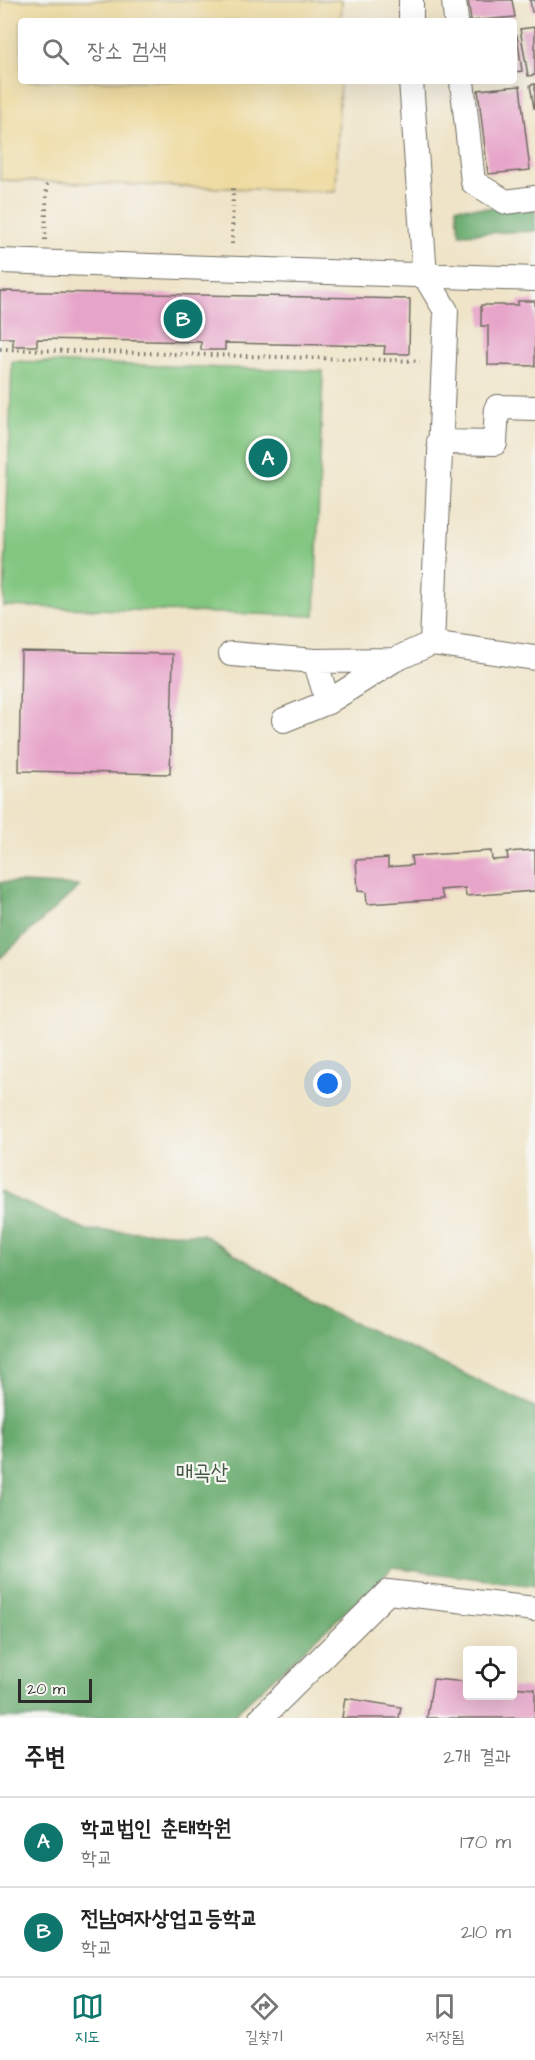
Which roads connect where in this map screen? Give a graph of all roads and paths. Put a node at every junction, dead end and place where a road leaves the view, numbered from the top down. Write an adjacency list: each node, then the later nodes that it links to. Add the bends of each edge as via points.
1 (411, 0): 3 (street)
2 (454, 0): 4 (street)
3 (411, 18)
4 (456, 18)
5 (411, 84): 13 (street)
6 (462, 84): 9 (street, via 473,182 506,202)
7 (47, 181): 11 (path)
8 (233, 188): 12 (path)
9 (535, 198)
10 (0, 261): 11 (street)
11 (45, 263): 12 (street)
12 (231, 269): 13 (street)
13 (425, 276): 14 (street); 16 (street, via 446,311)
14 (535, 279)
15 (0, 349): 16 (path)
16 (444, 362): 18 (street)
17 (535, 408): 18 (street, via 497,407 495,443)
18 (439, 442): 19 (street)
19 (432, 642): 21 (street); 22 (street)
20 (231, 654): 23 (street)
21 (535, 658)
22 (394, 660): 23 (street); 24 (street)
23 (315, 661): 24 (street)
24 (328, 702): 25 (street)
25 (284, 720)
26 (535, 1609): 27 (street, via 388,1592)
27 (261, 1718)

